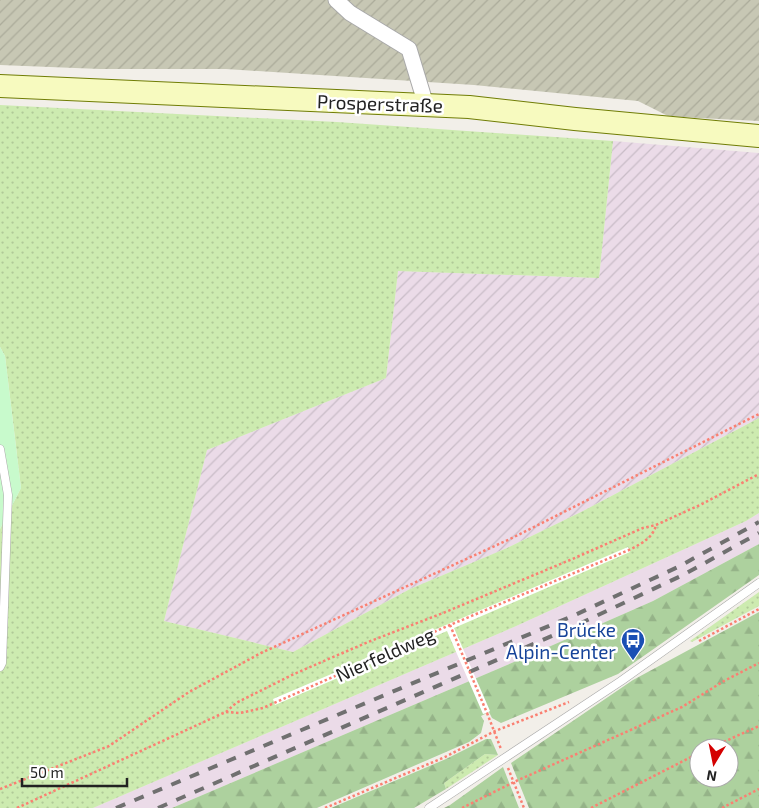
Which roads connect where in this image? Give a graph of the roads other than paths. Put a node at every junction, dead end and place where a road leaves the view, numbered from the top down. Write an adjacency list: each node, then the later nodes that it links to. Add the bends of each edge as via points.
1 (336, 0): 3 (street, via 350,13 409,49)
2 (0, 86): 3 (main road, Prosperstraße)
3 (426, 105): 4 (main road, Prosperstraße)
4 (759, 136)
5 (0, 449): 7 (lane, via 8,495)
6 (759, 583): 8 (lane, via 620,681)
7 (0, 667)
8 (429, 808)

